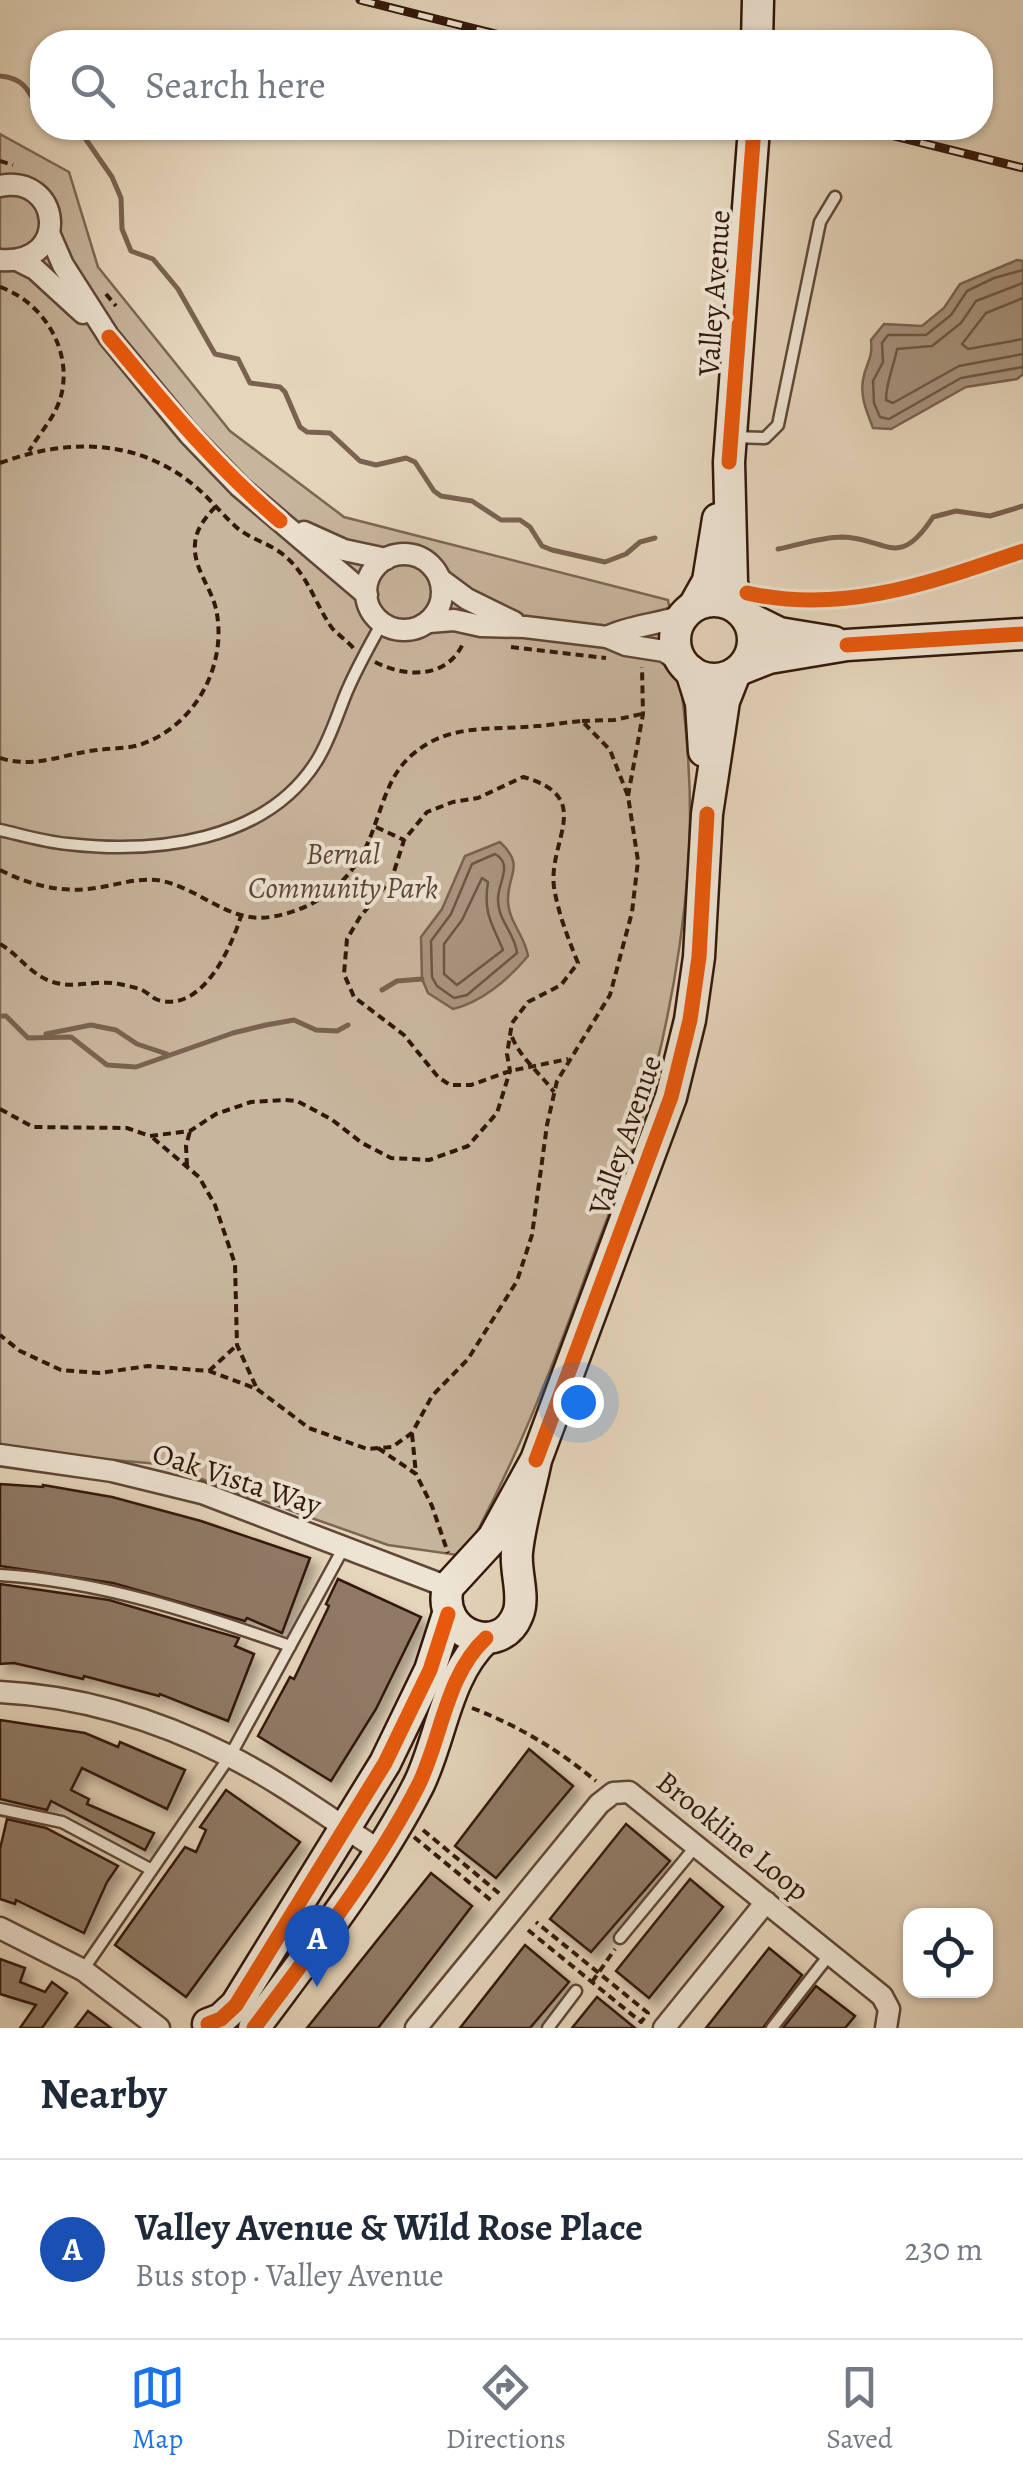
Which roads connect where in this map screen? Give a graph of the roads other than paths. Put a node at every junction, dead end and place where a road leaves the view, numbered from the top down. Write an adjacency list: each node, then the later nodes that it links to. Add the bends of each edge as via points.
1 (758, 0): 2 (street)
2 (757, 30)
3 (753, 140): 9 (street, Valley Avenue)
4 (0, 186): 6 (street, via 21,185 39,195 48,208)
5 (836, 198): 9 (lane, via 820,222 778,425 765,438)
6 (49, 233): 7 (street, via 40,250); 8 (street)
7 (10, 261): 8 (street, via 48,279)
8 (109, 337): 10 (street, via 190,434)
9 (730, 449): 14 (street, Valley Avenue, via 708,581); 15 (street, Valley Avenue, via 732,583)
10 (280, 520): 11 (street, via 344,550); 13 (street)
11 (386, 559): 12 (street, via 417,556); 13 (street, via 369,576)
12 (440, 579): 16 (street, via 440,604); 18 (street)
13 (366, 595): 17 (street)
14 (689, 610): 15 (street, via 709,601); 20 (street); 22 (street, via 675,640)
15 (743, 613): 21 (street, via 779,632); 23 (street, via 754,634)
16 (428, 622): 17 (street, via 405,630); 18 (street)
17 (382, 623): 25 (lane, via 315,764 262,816 207,836 130,846 68,844)
18 (525, 627): 20 (street)
19 (1023, 634): 21 (street)
20 (607, 637): 22 (street, via 664,652)
21 (847, 645): 23 (street, via 770,658)
22 (687, 668): 23 (street, via 713,680); 24 (street, Valley Avenue, via 701,703)
23 (738, 671): 24 (street, Valley Avenue, via 724,701)
24 (708, 814): 27 (street, Valley Avenue, via 699,958 671,1096)
25 (0, 830)
26 (0, 1455): 28 (street, Oak Vista Way, via 202,1493)
27 (536, 1460): 30 (street, Valley Avenue, via 494,1538); 31 (street, Valley Avenue, via 518,1546)
28 (344, 1546): 30 (street, Oak Vista Way); 33 (lane)
29 (0, 1575): 33 (lane, via 116,1593)
30 (454, 1581): 31 (street, via 485,1563 511,1575); 32 (street, via 457,1627); 37 (street, Valley Avenue, via 441,1645 385,1763)
31 (518, 1588): 32 (street, Valley Avenue, via 521,1601 511,1626)
32 (486, 1638): 39 (street, Valley Avenue, via 467,1658 419,1782)
33 (290, 1646): 35 (lane)
34 (0, 1692): 35 (street, via 94,1704)
35 (230, 1756): 37 (street); 40 (lane)
36 (0, 1809): 40 (lane, via 62,1822)
37 (345, 1828): 39 (street); 47 (street, Valley Avenue, via 236,2005)
38 (696, 1846): 41 (street, Brookline Loop); 43 (lane); 50 (street, Brookline Loop, via 630,1792 613,1793)
39 (379, 1850): 49 (street, Valley Avenue)
40 (150, 1869): 45 (lane)
41 (766, 1902): 44 (street, Brookline Loop); 52 (street)
42 (0, 1928): 45 (street)
43 (620, 1938)
44 (830, 1954): 53 (lane); 54 (street, Brookline Loop, via 882,1996 890,2008)
45 (83, 1970): 48 (street)
46 (576, 1992): 51 (lane)
47 (204, 2027)
48 (160, 2028)
49 (254, 2028)
50 (416, 2028)
51 (548, 2028)
52 (664, 2028)
53 (772, 2028)
54 (886, 2028)

